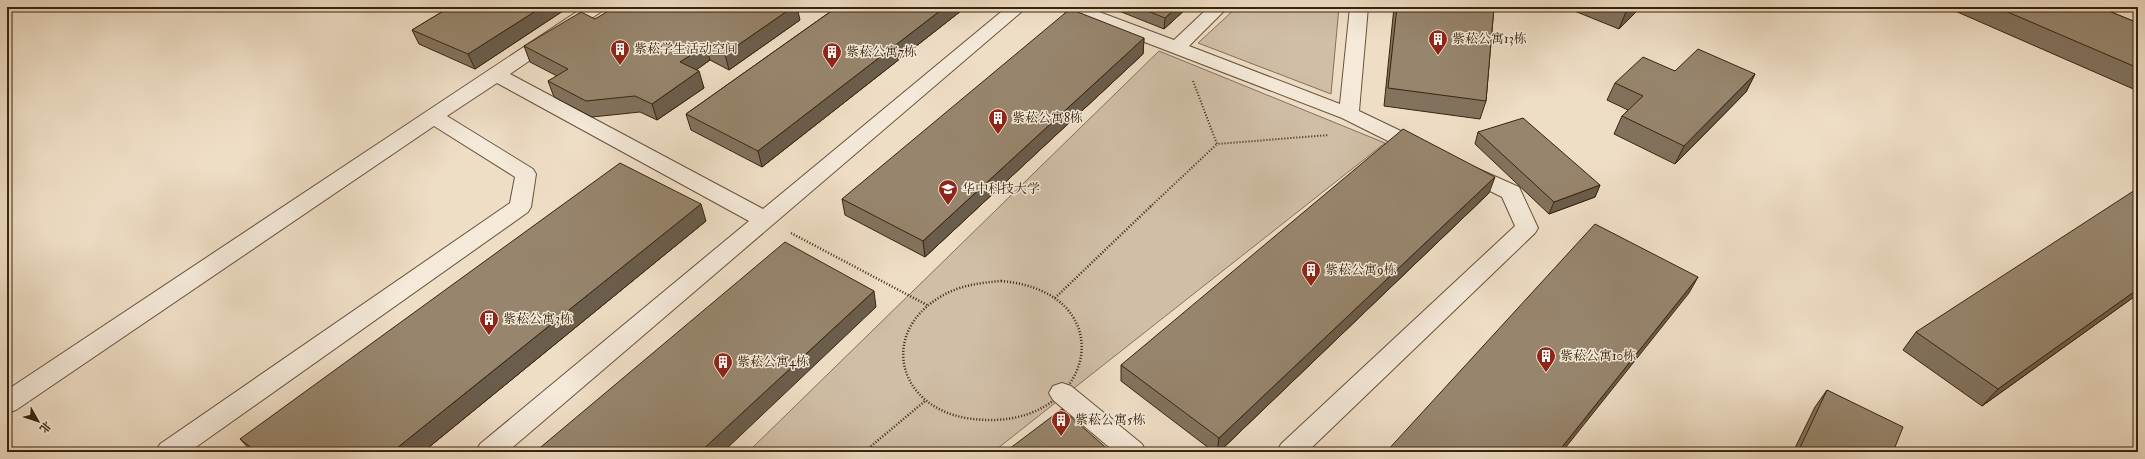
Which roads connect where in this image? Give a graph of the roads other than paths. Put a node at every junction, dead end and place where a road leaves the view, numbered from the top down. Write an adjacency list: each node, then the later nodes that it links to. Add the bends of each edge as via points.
1 (596, 7): 7 (street)
2 (1018, 7): 10 (street)
3 (1070, 7): 6 (street)
4 (1219, 7): 6 (street)
5 (1359, 7): 8 (street)
6 (1178, 48): 8 (street)
7 (497, 75): 9 (street); 10 (street)
8 (1349, 114): 16 (street, via 1511,192 1527,228)
9 (434, 117): 12 (street); 13 (street, via 526,174 520,207)
10 (766, 220): 14 (street)
11 (1062, 393): 15 (street)
12 (7, 403)
13 (169, 452)
14 (489, 452)
15 (1134, 452)
16 (1290, 452)

